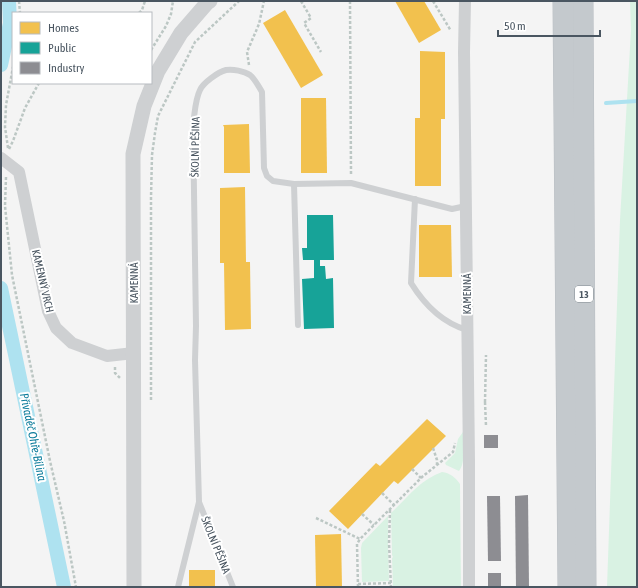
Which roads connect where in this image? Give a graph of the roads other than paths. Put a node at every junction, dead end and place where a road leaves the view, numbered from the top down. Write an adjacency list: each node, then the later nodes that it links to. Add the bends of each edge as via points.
1 (465, 1): 8 (street, KAMENNÁ)
2 (583, 1): 18 (highway, 13)
3 (208, 2): 11 (street, KAMENNÁ, via 181,33 158,71 144,106 133,154)
4 (562, 5): 17 (highway, 13)
5 (5, 157): 11 (street, KAMENNÝ VRCH, via 19,172 48,311 56,328 72,343 107,356)
6 (294, 184): 7 (lane, via 351,182); 9 (lane); 12 (lane, ŠKOLNÍ PĚŠINA, via 273,181 267,176 264,168 262,92 257,83 250,75 236,70 225,70 211,78 199,92 193,124)
7 (415, 199): 8 (lane, via 452,209); 10 (lane, via 412,283 418,294 442,318)
8 (466, 206): 10 (street, KAMENNÁ)
9 (298, 325)
10 (467, 330): 16 (street, KAMENNÁ)
11 (134, 354): 13 (street, KAMENNÁ)
12 (199, 502): 14 (lane, ŠKOLNÍ PĚŠINA); 15 (lane, ŠKOLNÍ PĚŠINA)
13 (134, 587)
14 (178, 587)
15 (232, 587)
16 (468, 587)
17 (568, 587)
18 (586, 587)

